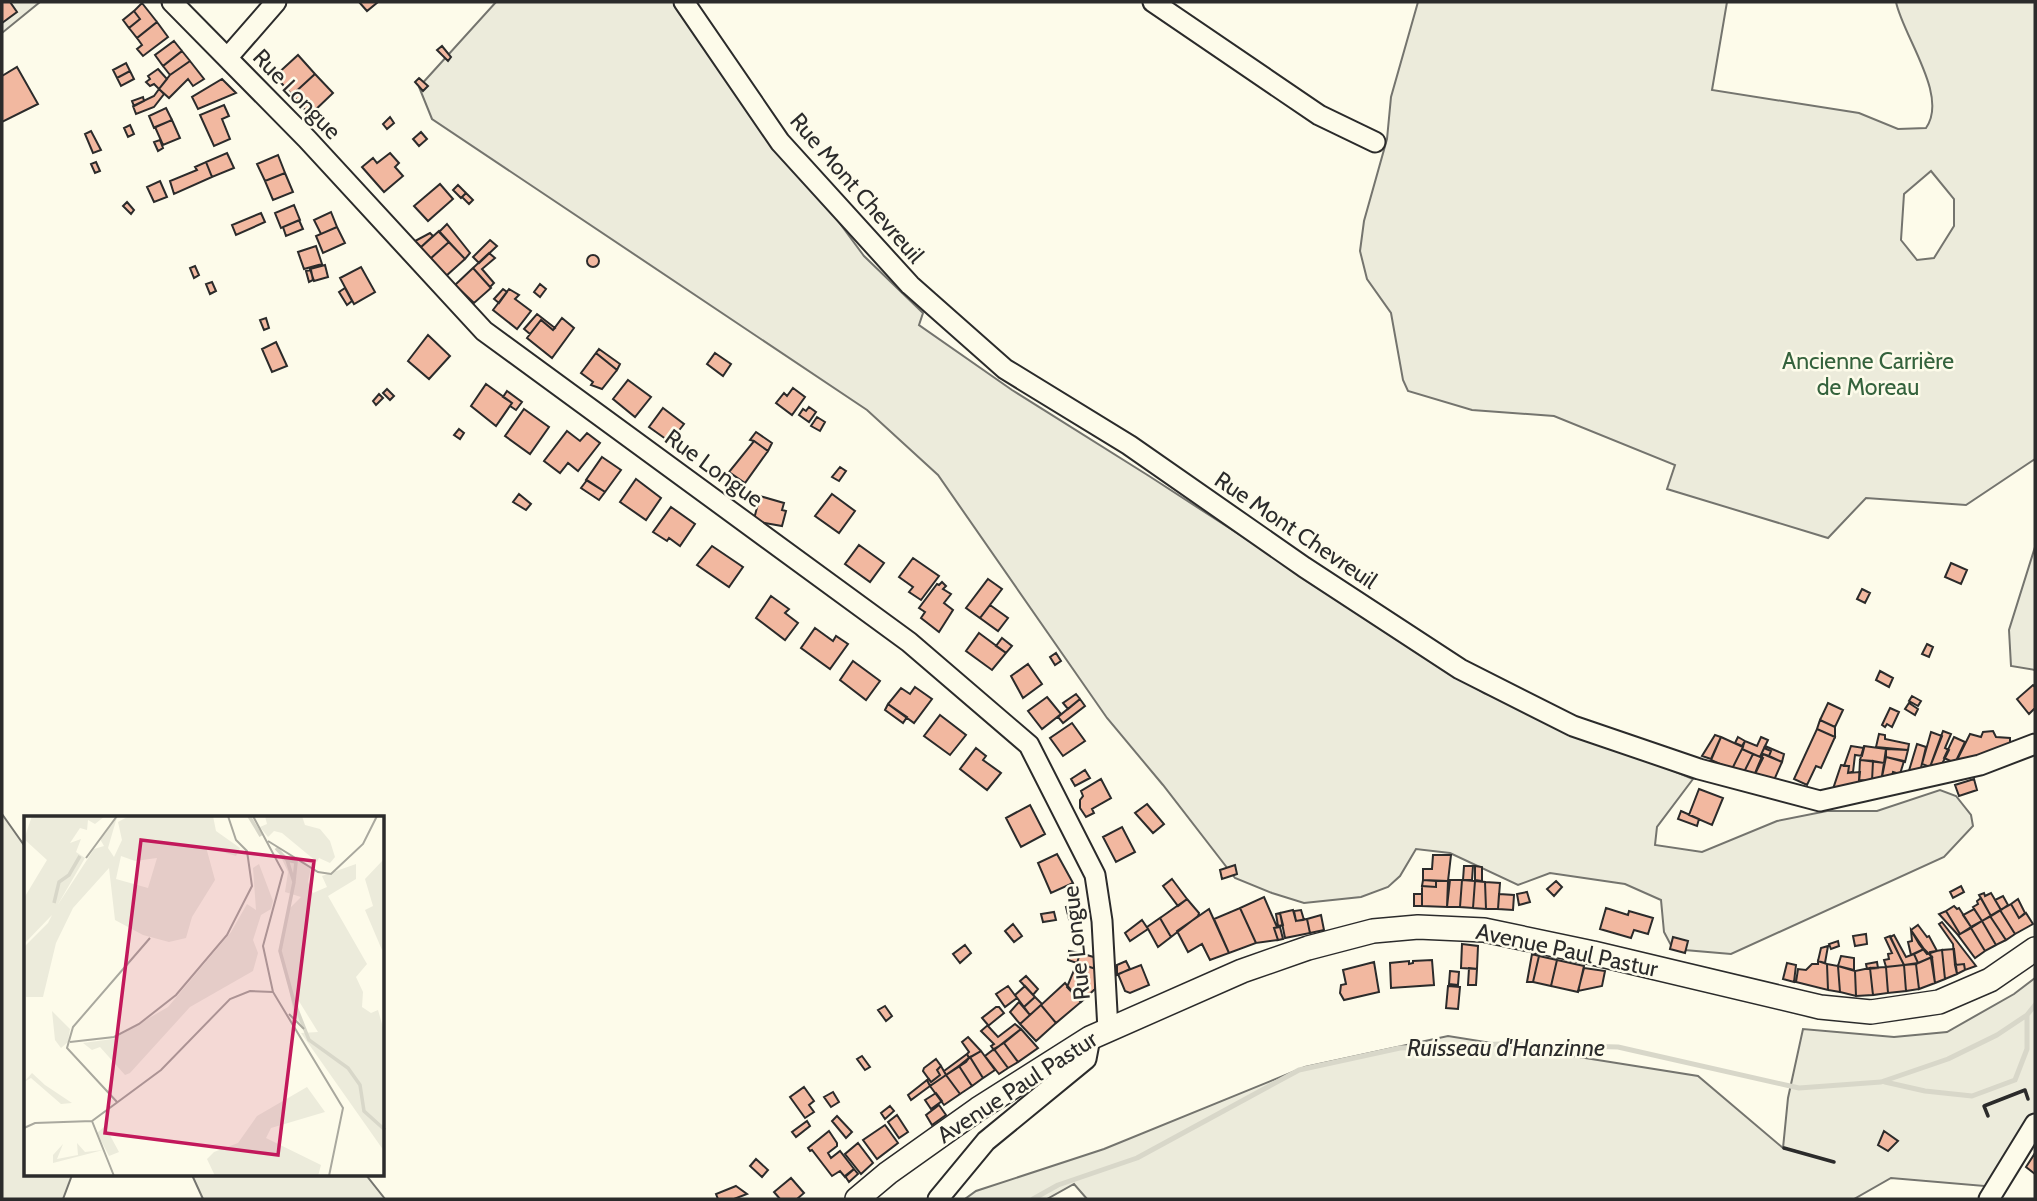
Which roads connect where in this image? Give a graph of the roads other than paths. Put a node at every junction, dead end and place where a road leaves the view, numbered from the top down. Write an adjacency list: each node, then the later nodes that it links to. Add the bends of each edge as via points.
1 (172, 2): 5 (street, Rue Longue)
2 (276, 2): 5 (street)
3 (684, 2): 7 (street, Rue Mont Chevreuil, via 780,142 910,285 1005,369 1129,445 1460,669 1573,726 1699,769 1820,801 1980,765)
4 (1153, 2): 6 (street, via 1319,115)
5 (228, 57): 9 (street, Rue Longue, via 484,331 909,642 1029,745 1095,875 1102,921)
6 (1375, 142)
7 (2035, 744)
8 (2035, 949): 9 (main road, Avenue Paul Pastur, via 1990,980 1939,1002 1871,1012 1820,1007 1484,930 1418,927 1373,931 1242,971)
9 (1099, 1034): 11 (main road, Avenue Paul Pastur, via 978,1109); 12 (street, via 1086,1059 986,1141)
10 (2035, 1124): 13 (street)
11 (857, 1199)
12 (938, 1199)
13 (1989, 1199)

